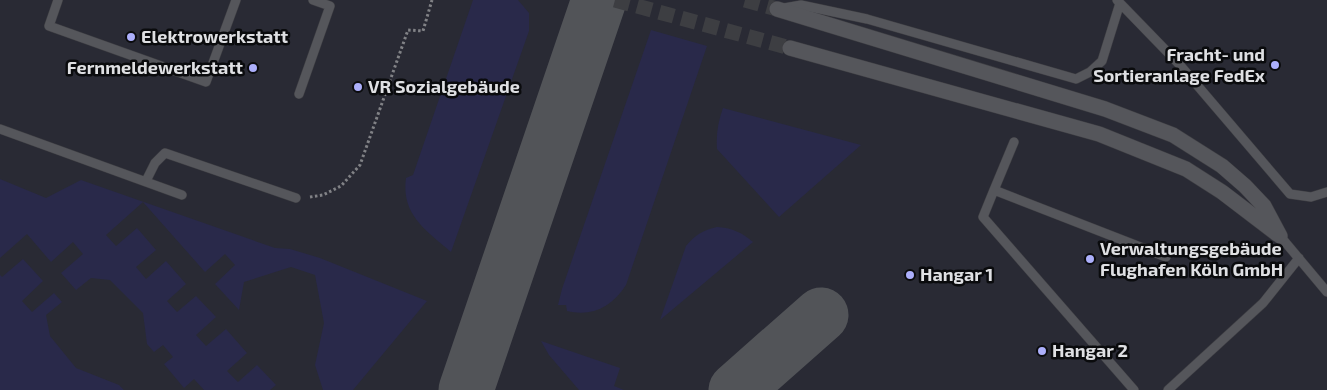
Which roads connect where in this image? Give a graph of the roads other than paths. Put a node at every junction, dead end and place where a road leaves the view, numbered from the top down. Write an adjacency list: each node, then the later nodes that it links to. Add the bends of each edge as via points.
1 (58, 0): 2 (lane, via 49,26 206,82)
2 (236, 0)
3 (313, 0): 7 (lane, via 330,6)
4 (1118, 2): 5 (lane, via 1102,61 1076,79 867,19 800,5); 12 (lane, via 1179,64 1290,194 1311,197)
5 (777, 9): 15 (street, via 1105,109 1173,134 1222,166 1245,186 1264,206)
6 (790, 48): 15 (street, via 1099,134 1186,169)
7 (299, 94)
8 (0, 129): 10 (lane)
9 (1014, 142): 11 (lane)
10 (146, 181): 13 (lane); 14 (lane, via 155,163 165,153)
11 (994, 190): 16 (lane); 19 (lane, via 983,217)
12 (1327, 192)
13 (182, 195)
14 (296, 198)
15 (1280, 236): 17 (lane)
16 (1166, 257)
17 (1299, 258): 18 (lane); 20 (lane, via 1263,303)
18 (1327, 292)
19 (1134, 390)
20 (1168, 390)

